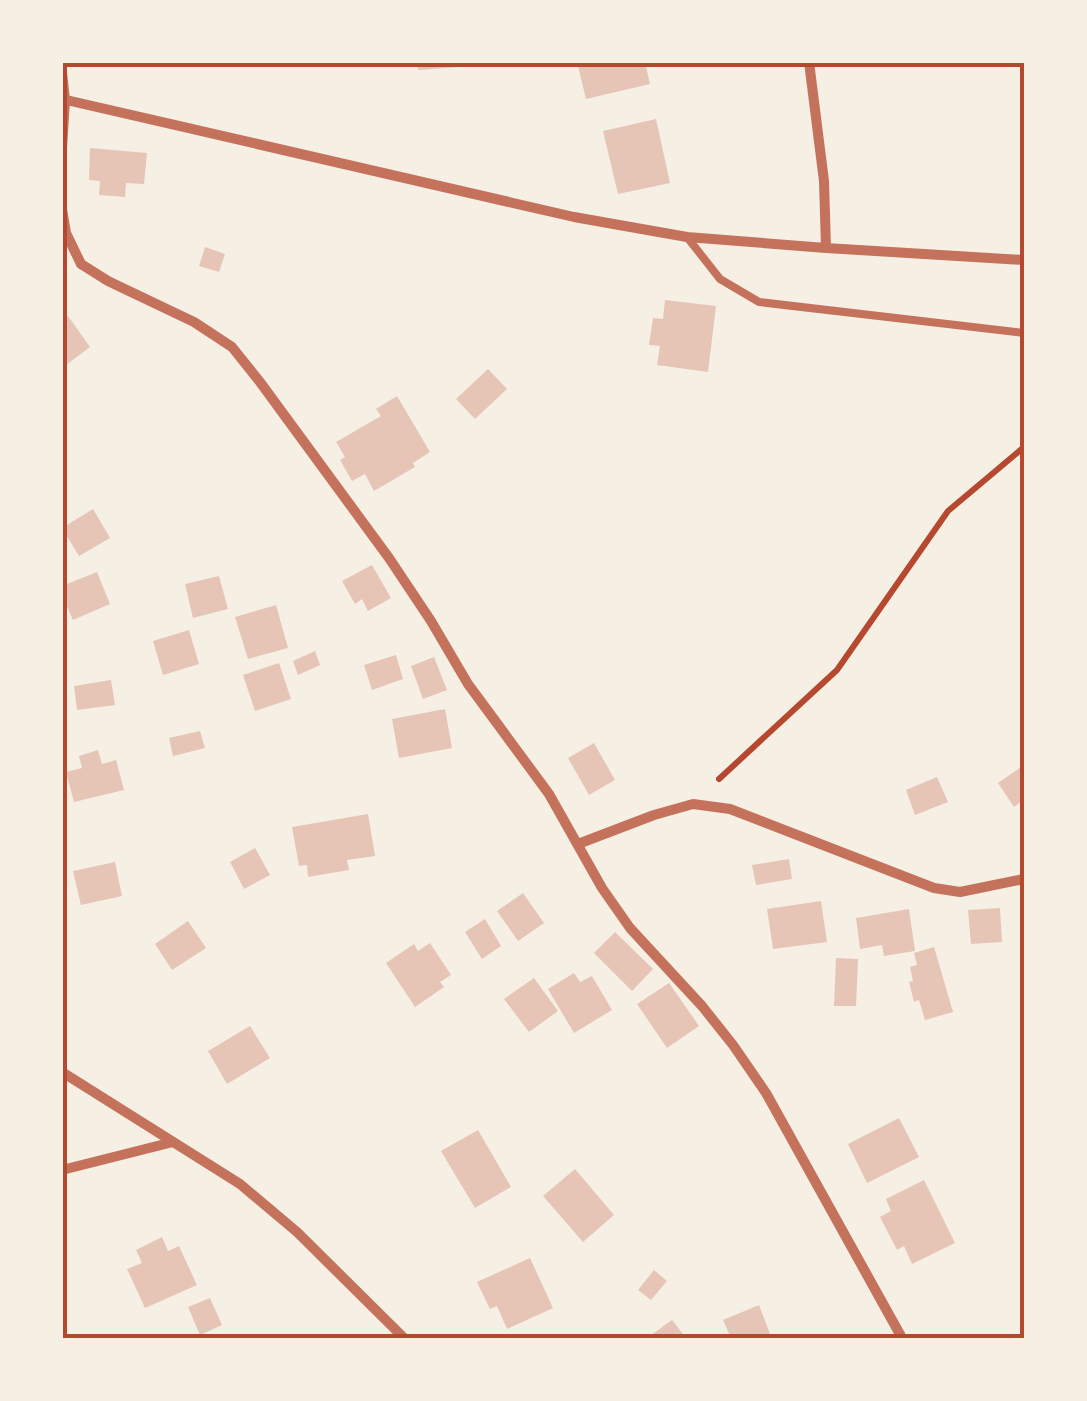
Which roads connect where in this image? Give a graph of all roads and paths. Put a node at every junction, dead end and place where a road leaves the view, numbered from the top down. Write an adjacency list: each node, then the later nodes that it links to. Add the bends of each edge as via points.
1 (809, 62): 7 (street, via 822,149)
2 (62, 72): 3 (street)
3 (64, 100): 4 (street); 6 (street, via 574,218)
4 (62, 148)
5 (62, 209): 12 (street, via 81,264 232,347 390,558)
6 (687, 237): 7 (street); 9 (lane, via 720,279 759,302)
7 (826, 248): 8 (street)
8 (1024, 260)
9 (1024, 333)
10 (1024, 447): 11 (path, via 948,511 837,670)
11 (693, 804): 12 (street); 13 (street, via 730,808 934,888 960,892)
12 (578, 844): 18 (street, via 630,928 702,1006 766,1093)
13 (1024, 879)
14 (62, 1072): 15 (street)
15 (173, 1142): 16 (street); 17 (street, via 240,1184 297,1232)
16 (62, 1170)
17 (404, 1338)
18 (902, 1338)

